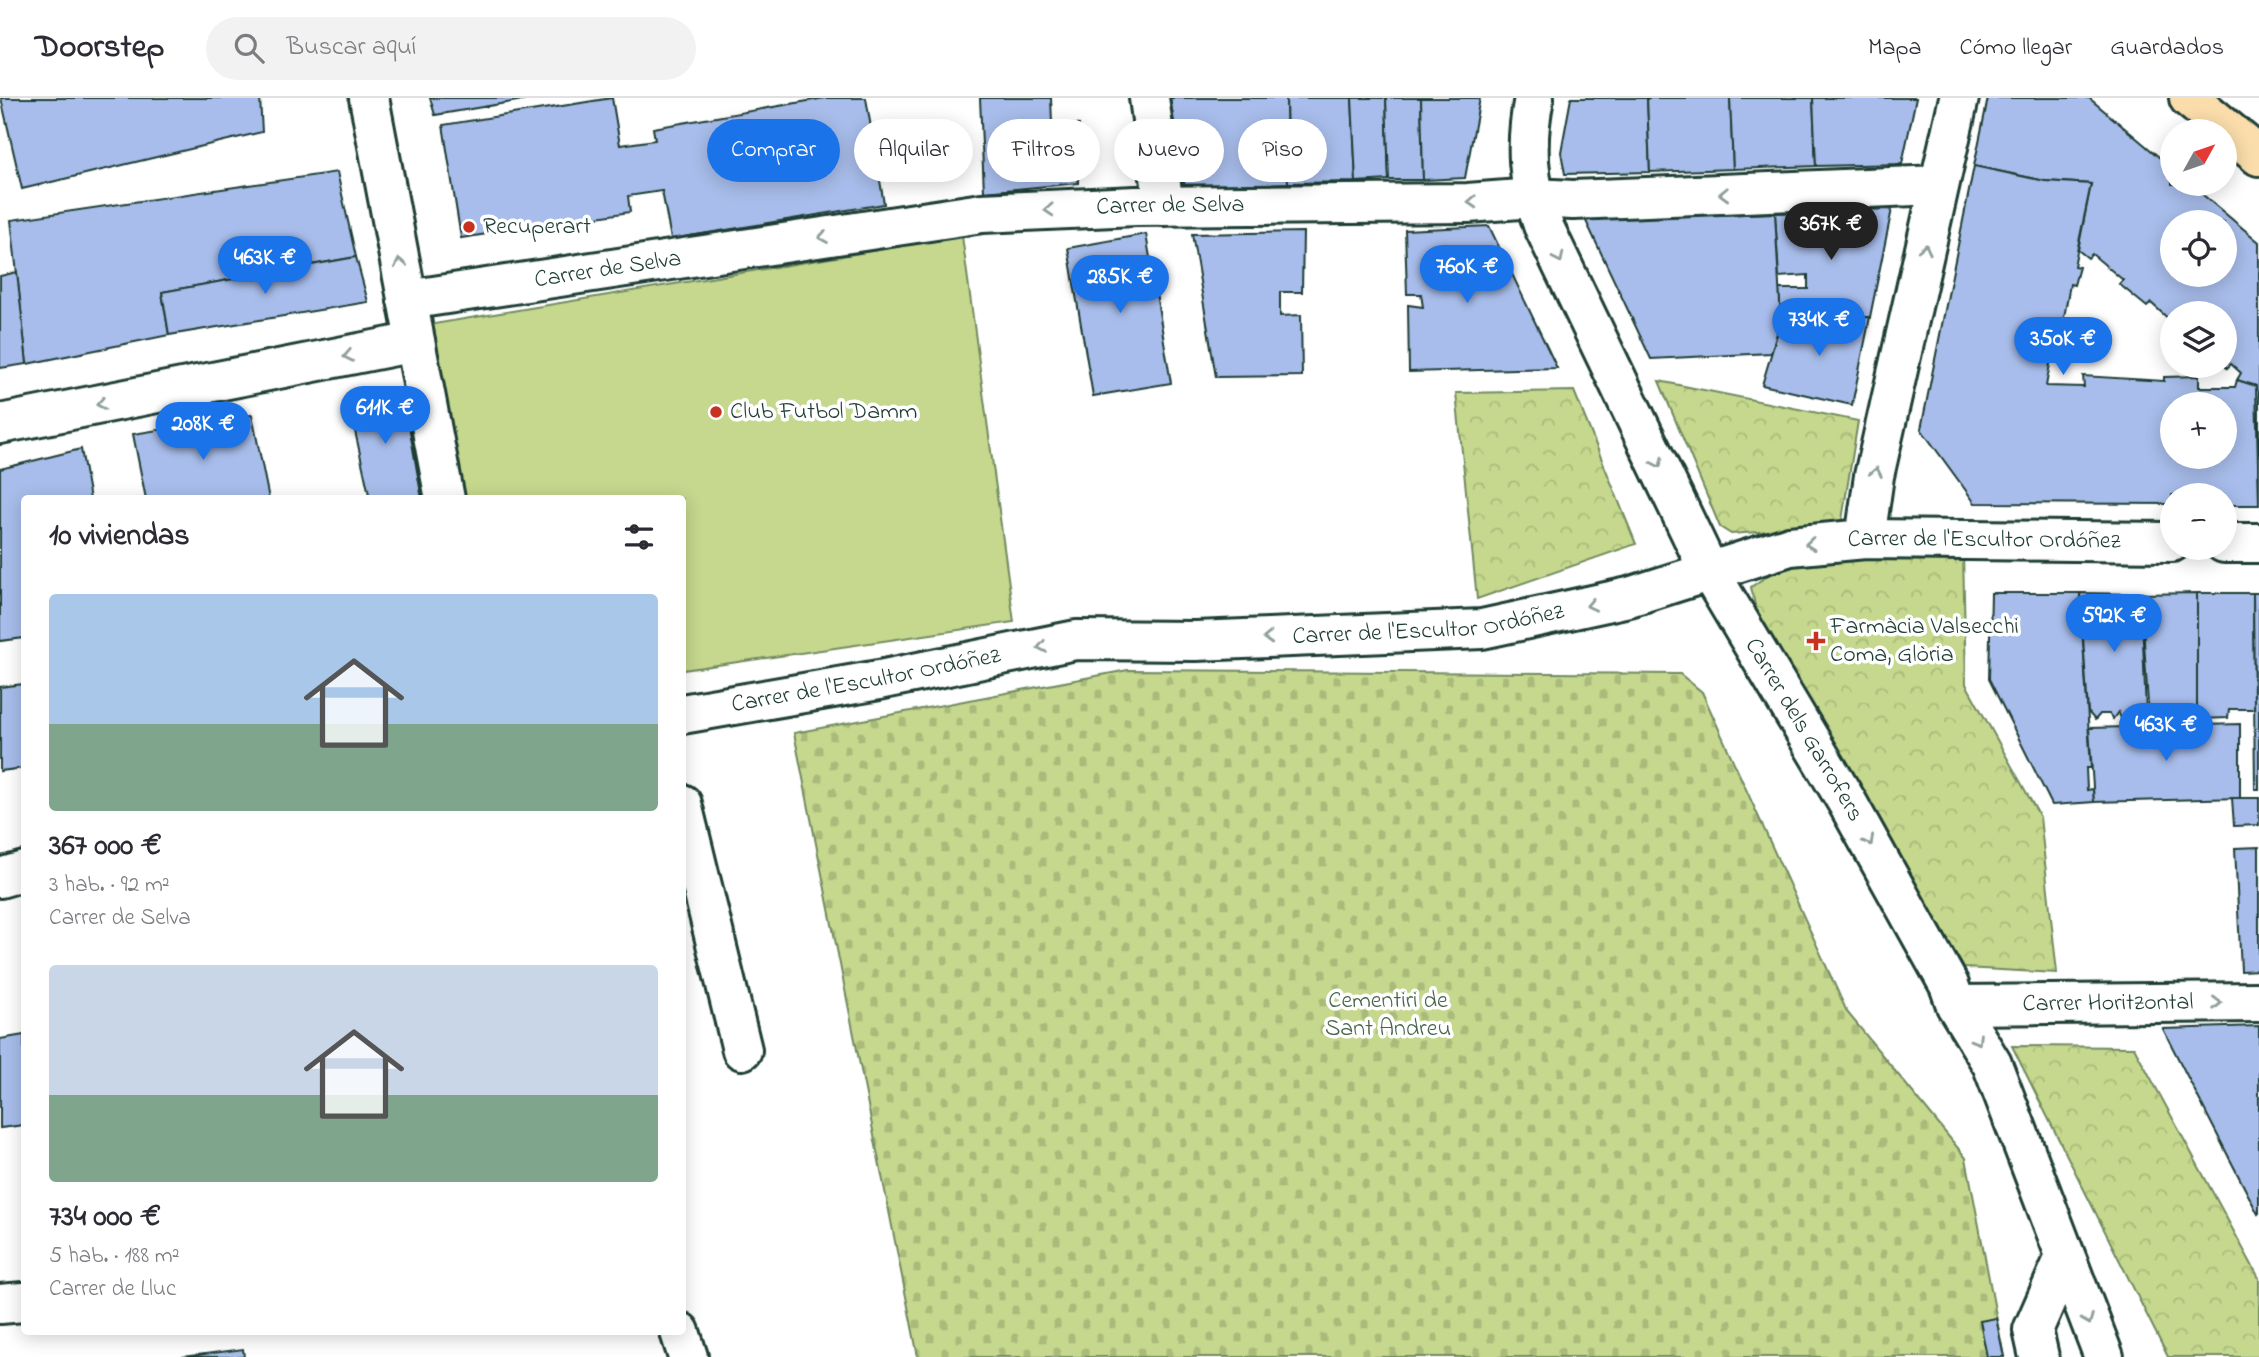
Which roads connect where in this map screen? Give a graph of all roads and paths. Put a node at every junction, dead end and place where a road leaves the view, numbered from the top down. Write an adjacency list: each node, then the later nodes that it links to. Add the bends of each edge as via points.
1 (369, 98): 10 (street, one-way to 1)
2 (1149, 98): 9 (street)
3 (1534, 98): 8 (street, Carrer dels Garrofers, via 1528,132)
4 (1959, 98): 7 (street)
5 (2189, 98): 6 (main road)
6 (2259, 156)
7 (1939, 185): 8 (street, Carrer de Selva, one-way to 8); 14 (street, one-way to 7, via 1874,476)
8 (1533, 198): 9 (street, Carrer de Selva, one-way to 9, via 1468,203); 18 (street, Carrer dels Garrofers, one-way to 18)
9 (1164, 206): 10 (street, Carrer de Selva, one-way to 10, via 982,213)
10 (407, 300): 11 (street)
11 (415, 342): 12 (street, one-way to 12); 13 (street)
12 (0, 424)
13 (444, 495)
14 (1865, 539): 15 (street, Carrer de l'Escultor Ordóñez); 18 (street, Carrer de l'Escultor Ordóñez, one-way to 18, via 1790,546)
15 (2160, 542)
16 (2237, 543): 17 (street)
17 (2259, 544)
18 (1709, 571): 19 (street, Carrer de l'Escultor Ordóñez, one-way to 19, via 1629,597 1482,629 1196,641 1076,640); 24 (street, Carrer dels Garrofers, one-way to 24, via 1847,802)
19 (686, 713)
20 (686, 820): 25 (street)
21 (21, 872): 22 (street)
22 (0, 878)
23 (2259, 1002): 24 (street, Carrer Horitzontal, one-way to 23)
24 (1956, 1005): 26 (street, Carrer dels Garrofers, one-way to 26, via 1992,1064)
25 (742, 1050)
26 (2064, 1256): 31 (street, via 2034,1330); 32 (street, Carrer dels Garrofers, one-way to 32)
27 (21, 1301): 28 (street)
28 (0, 1304)
29 (681, 1335): 30 (street)
30 (688, 1357)
31 (2039, 1357)
32 (2104, 1357)

